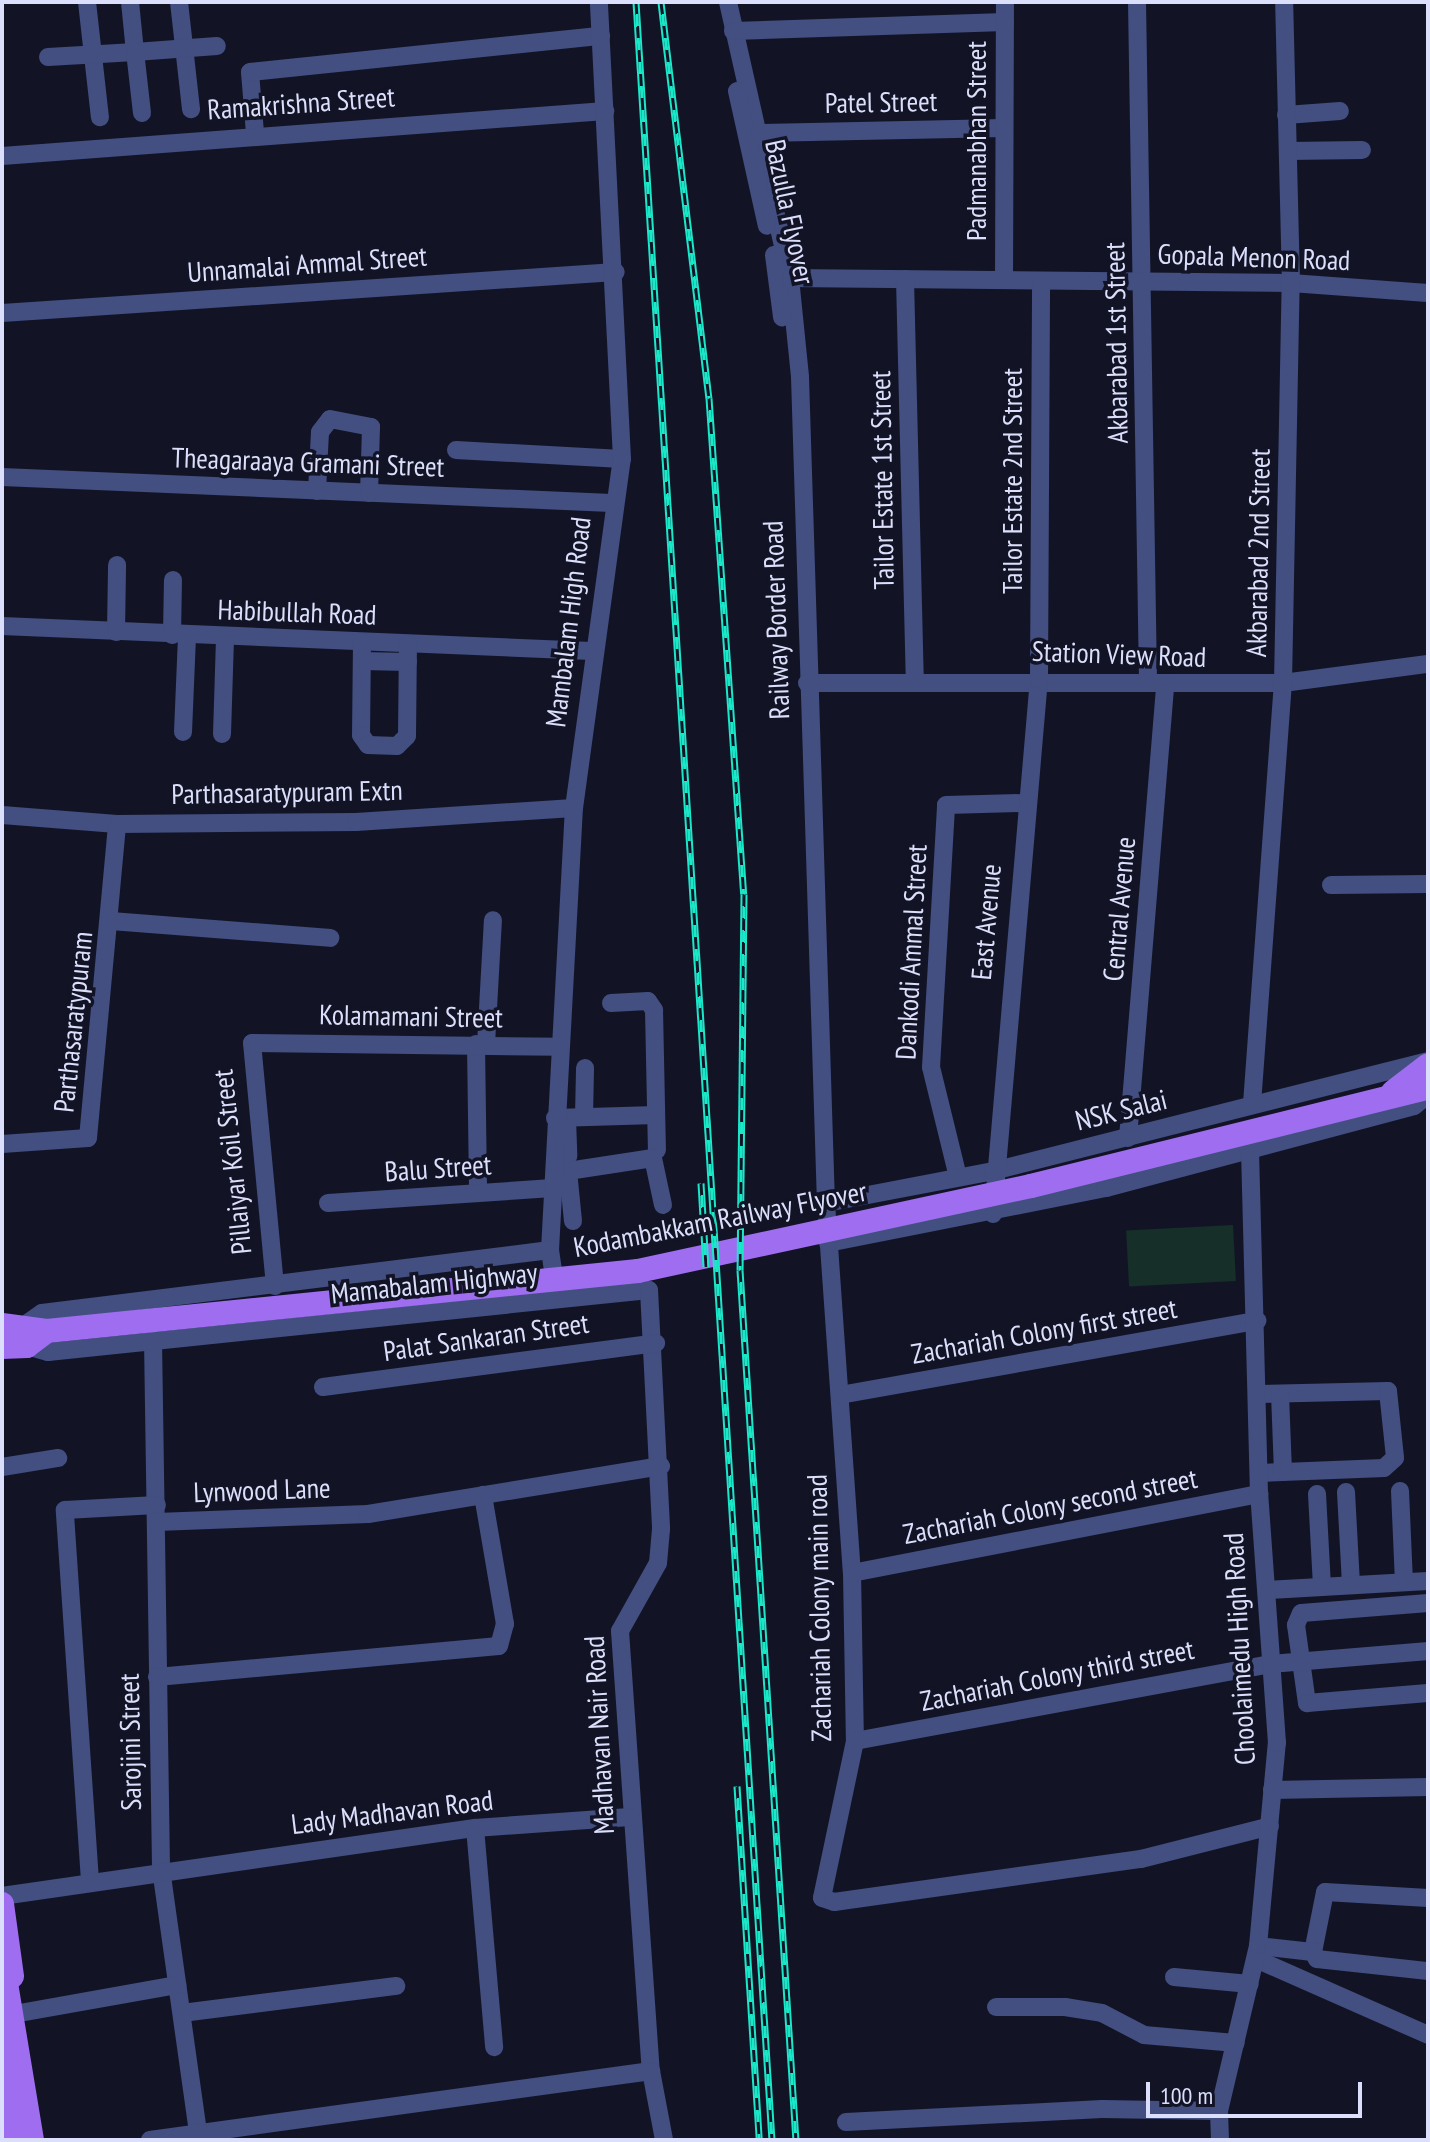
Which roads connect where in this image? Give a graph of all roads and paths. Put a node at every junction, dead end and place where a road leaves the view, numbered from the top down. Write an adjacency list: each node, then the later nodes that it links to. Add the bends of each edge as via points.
1 (87, 2): 16 (street)
2 (130, 2): 15 (street)
3 (179, 2): 14 (street)
4 (599, 2): 12 (street, Mambalam High Road)
5 (716, 2): 39 (street, Bazulla Flyover, via 773,248)
6 (728, 2): 11 (street, Railway Border Road)
7 (1005, 2): 10 (street, Padmanabhan Street)
8 (1137, 2): 34 (street, Akbarabad 1st Street)
9 (1284, 2): 22 (street, Akbarabad 2nd Street)
10 (1005, 22): 11 (street); 24 (street, Padmanabhan Street)
11 (733, 31): 26 (street, Railway Border Road)
12 (601, 36): 19 (street, Mambalam High Road); 25 (street, via 250,72)
13 (217, 46): 14 (street)
14 (183, 48): 15 (street); 18 (street)
15 (135, 52): 16 (street); 21 (street)
16 (94, 53): 17 (street); 23 (street)
17 (48, 57)
18 (191, 109)
19 (605, 111): 25 (street, Ramakrishna Street); 30 (street, Mambalam High Road)
20 (1340, 111): 22 (street)
21 (142, 113)
22 (1286, 115): 28 (street, Akbarabad 2nd Street)
23 (100, 117)
24 (1003, 128): 26 (street, Patel Street); 33 (street, Padmanabhan Street)
25 (255, 133): 29 (street, Ramakrishna Street)
26 (759, 133): 31 (street, Railway Border Road)
27 (1362, 150): 28 (street)
28 (1288, 151): 36 (street, Akbarabad 2nd Street)
29 (2, 156)
30 (616, 272): 38 (street, Unnamalai Ammal Street); 41 (street, Mambalam High Road)
31 (790, 278): 32 (street, Gopala Menon Road); 39 (street, Railway Border Road)
32 (905, 279): 33 (street, Gopala Menon Road); 56 (street, Tailor Estate 1st Street)
33 (1004, 280): 35 (street, Gopala Menon Road)
34 (1144, 282): 35 (street, Gopala Menon Road); 36 (street, Gopala Menon Road); 60 (street, Akbarabad 1st Street)
35 (1041, 283): 57 (street, Tailor Estate 2nd Street)
36 (1291, 283): 37 (street, Gopala Menon Road); 59 (street, Akbarabad 2nd Street)
37 (1428, 293)
38 (2, 313)
39 (798, 435): 58 (street, Railway Border Road)
40 (456, 450): 41 (street)
41 (622, 459): 45 (street, Mambalam High Road)
42 (2, 477): 43 (street, Theagaraaya Gramani Street)
43 (317, 491): 44 (street, Theagaraaya Gramani Street); 44 (street, via 320,432 330,419 371,427)
44 (369, 493): 45 (street, Theagaraaya Gramani Street)
45 (611, 503): 52 (street, Mambalam High Road)
46 (117, 565): 49 (street)
47 (173, 580): 50 (street)
48 (2, 626): 49 (street, Habibullah Road)
49 (116, 632): 50 (street, Habibullah Road)
50 (180, 635): 51 (street, Habibullah Road); 61 (street)
51 (225, 637): 53 (street, Habibullah Road); 62 (street)
52 (591, 651): 54 (street, Habibullah Road); 64 (street, Mambalam High Road)
53 (362, 652): 54 (street, Habibullah Road); 54 (street, via 361,735 368,745 397,746 407,736)
54 (408, 653)
55 (1428, 664): 59 (street, Station View Road)
56 (915, 679): 57 (street, Station View Road); 58 (street, Station View Road)
57 (1039, 679): 60 (street, Station View Road); 63 (street, East Avenue)
58 (807, 683): 94 (street, Railway Border Road)
59 (1283, 683): 60 (street, Station View Road); 81 (street, Akbarabad 2nd Street)
60 (1157, 684): 84 (street, Central Avenue)
61 (183, 732)
62 (222, 734)
63 (1024, 803): 89 (street, East Avenue); 90 (street, Dankodi Ammal Street, via 946,805 931,1067)
64 (574, 808): 66 (street, Parthasaratypuram Extn, via 356,822); 75 (street, Mambalam High Road)
65 (2, 815): 66 (street, Parthasaratypuram Extn)
66 (117, 824): 70 (street, Parthasaratypuram)
67 (1428, 884): 68 (street)
68 (1331, 885)
69 (493, 920): 74 (street)
70 (111, 921): 71 (street); 85 (street, Parthasaratypuram, via 88,1138)
71 (330, 938)
72 (611, 1003): 82 (street, via 653,1007)
73 (263, 1041): 74 (street, Kolamamani Street); 102 (street, Pillaiyar Koil Street, via 252,1043 248,1055)
74 (481, 1044): 75 (street, Kolamamani Street); 92 (street)
75 (558, 1047): 83 (street, Mambalam High Road)
76 (1428, 1063): 79 (main road, Kodambakkam Railway Flyover); 81 (street, NSK Salai)
77 (585, 1068): 83 (street)
78 (1428, 1088): 79 (main road, Kodambakkam Railway Flyover)
79 (1385, 1095): 107 (main road, Kodambakkam Railway Flyover, via 1031,1186 638,1271)
80 (1428, 1095): 87 (street, via 1414,1106)
81 (1252, 1104): 84 (street, NSK Salai)
82 (656, 1115): 83 (street); 86 (street)
83 (569, 1118): 88 (street); 91 (street, Mambalam High Road)
84 (1128, 1138): 89 (street, NSK Salai)
85 (2, 1144)
86 (657, 1150)
87 (1250, 1151): 97 (street); 106 (street, Choolaimedu High Road)
88 (568, 1156)
89 (993, 1171): 90 (street, NSK Salai); 97 (street, East Avenue)
90 (958, 1177): 94 (street, NSK Salai)
91 (553, 1188): 92 (street, Balu Street); 96 (street, Mambalam High Road)
92 (478, 1192): 93 (street, Balu Street)
93 (328, 1203)
94 (826, 1203): 98 (street, Railway Border Road)
95 (663, 1205): 96 (street, via 650,1157 568,1171)
96 (565, 1211): 99 (street, Mambalam High Road)
97 (993, 1214): 98 (street)
98 (828, 1243): 114 (street, Zachariah Colony main road)
99 (550, 1250): 100 (street, Mamabalam Highway); 103 (street, Mamabalam Highway)
100 (473, 1261): 101 (street, Mamabalam Highway); 104 (street)
101 (393, 1271): 102 (street, Mamabalam Highway); 105 (street)
102 (275, 1286): 107 (street, Mamabalam Highway, via 42,1313)
103 (557, 1298): 104 (street, Mamabalam Highway); 109 (street, Madhavan Nair Road, via 649,1290)
104 (479, 1306): 105 (street, Mamabalam Highway)
105 (401, 1314): 108 (street, Mamabalam Highway)
106 (1257, 1321): 112 (street, Choolaimedu High Road); 114 (street, Zachariah Colony first street)
107 (31, 1331): 108 (street, Mamabalam Highway, via 48,1352); 110 (main road, Kodambakkam Railway Flyover)
108 (153, 1340): 125 (street, Sarojini Street)
109 (656, 1343): 111 (street, Palat Sankaran Street); 116 (street, Madhavan Nair Road)
110 (2, 1347)
111 (323, 1387)
112 (1258, 1394): 113 (street); 119 (street, Choolaimedu High Road)
113 (1280, 1394): 118 (street); 118 (street, via 1388,1391 1395,1458 1384,1468)
114 (840, 1395): 126 (street, Zachariah Colony main road)
115 (58, 1458): 117 (street)
116 (661, 1466): 124 (street, Lynwood Lane); 141 (street, Madhavan Nair Road, via 658,1563 620,1631)
117 (2, 1467)
118 (1283, 1472): 119 (street)
119 (1260, 1473): 122 (street, Choolaimedu High Road)
120 (1400, 1491): 128 (street)
121 (1346, 1492): 129 (street)
122 (1259, 1494): 126 (street, Zachariah Colony second street); 131 (street, Choolaimedu High Road)
123 (1317, 1494): 130 (street)
124 (483, 1495): 125 (street, Lynwood Lane, via 368,1514); 136 (street, via 505,1624 499,1646)
125 (157, 1513): 136 (street, Sarojini Street); 145 (street, Lynwood Lane, via 65,1510)
126 (852, 1573): 138 (street, Zachariah Colony main road)
127 (1428, 1581): 128 (street)
128 (1404, 1582): 129 (street)
129 (1351, 1585): 130 (street)
130 (1322, 1587): 131 (street)
131 (1268, 1590): 135 (street, Choolaimedu High Road)
132 (1428, 1603): 134 (street, via 1301,1613)
133 (1428, 1651): 134 (street, Zachariah Colony third street)
134 (1299, 1661): 135 (street, Zachariah Colony third street); 137 (street, via 1307,1703)
135 (1270, 1664): 138 (street, Zachariah Colony third street); 140 (street, Choolaimedu High Road, via 1277,1743)
136 (157, 1677): 144 (street, Sarojini Street)
137 (1428, 1693)
138 (855, 1741): 142 (street, Zachariah Colony main road, via 822,1898 834,1902 1141,1859)
139 (1428, 1787): 140 (street)
140 (1272, 1790): 142 (street, Choolaimedu High Road)
141 (630, 1817): 143 (street, Lady Madhavan Road); 164 (street, Madhavan Nair Road)
142 (1270, 1826): 149 (street, Choolaimedu High Road)
143 (475, 1828): 144 (street, Lady Madhavan Road); 162 (street)
144 (161, 1869): 145 (street, Lady Madhavan Road); 155 (street, Sarojini Street)
145 (90, 1881): 146 (street, Lady Madhavan Road)
146 (2, 1896)
147 (1428, 1898): 150 (street, via 1325,1892)
148 (2, 1904): 159 (main road)
149 (1257, 1952): 150 (street); 154 (street, Choolaimedu High Road); 160 (street)
150 (1313, 1952): 152 (street, via 1317,1959)
151 (2, 1959): 159 (main road)
152 (1428, 1971)
153 (1174, 1977): 154 (street)
154 (1250, 1984): 161 (street, Choolaimedu High Road)
155 (177, 1985): 158 (street, Sarojini Street); 159 (street)
156 (396, 1986): 158 (street)
157 (996, 2007): 161 (street, via 1065,2007 1102,2013 1144,2035)
158 (182, 2013): 167 (street, Sarojini Street)
159 (14, 2014): 168 (main road)
160 (1428, 2035)
161 (1236, 2043): 165 (street, Choolaimedu High Road)
162 (494, 2047)
163 (2, 2049): 168 (main road)
164 (651, 2071): 167 (street); 170 (street, Madhavan Nair Road)
165 (1219, 2111): 166 (street, via 1072,2109); 171 (street, Choolaimedu High Road)
166 (846, 2122)
167 (198, 2135): 169 (street)
168 (16, 2139)
169 (150, 2140)
170 (664, 2140)
171 (1220, 2140)

